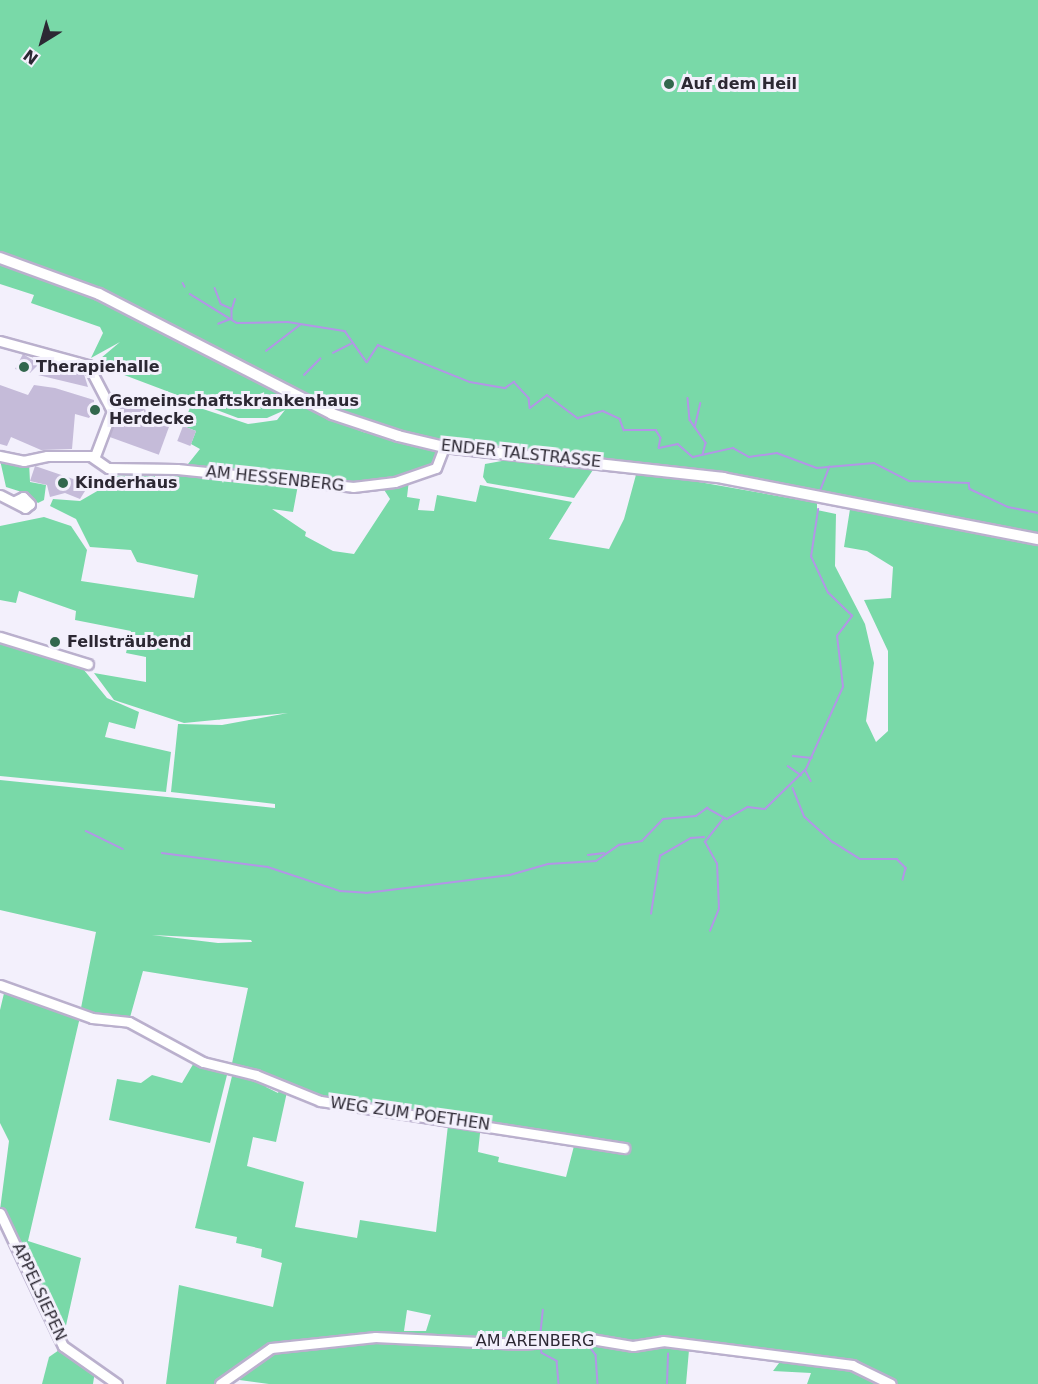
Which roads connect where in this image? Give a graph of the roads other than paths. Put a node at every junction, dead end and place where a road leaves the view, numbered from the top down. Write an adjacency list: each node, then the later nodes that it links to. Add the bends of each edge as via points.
1 (0, 258): 3 (main road, ENDER TALSTRASSE, via 99,294 332,414)
2 (0, 340): 5 (street, via 88,365 112,411 101,447)
3 (444, 447): 5 (street, AM HESSENBERG, via 436,468 402,480 353,487 177,469 108,468); 8 (main road, ENDER TALSTRASSE, via 723,478)
4 (0, 456): 5 (street, AM HESSENBERG, via 24,461 47,456)
5 (92, 457)
6 (0, 495): 7 (street)
7 (15, 501)
8 (1038, 539)
9 (0, 637): 10 (street)
10 (88, 664)
11 (0, 986): 12 (street, WEG ZUM POETHEN, via 92,1018 129,1023 203,1062 256,1075 320,1101)
12 (624, 1148)
13 (0, 1213): 14 (street, APPELSIEPEN, via 63,1346)
14 (117, 1384)
15 (220, 1384): 16 (street, AM ARENBERG, via 271,1348 375,1337 520,1344 591,1339 633,1346 663,1341 852,1365)
16 (891, 1384)

